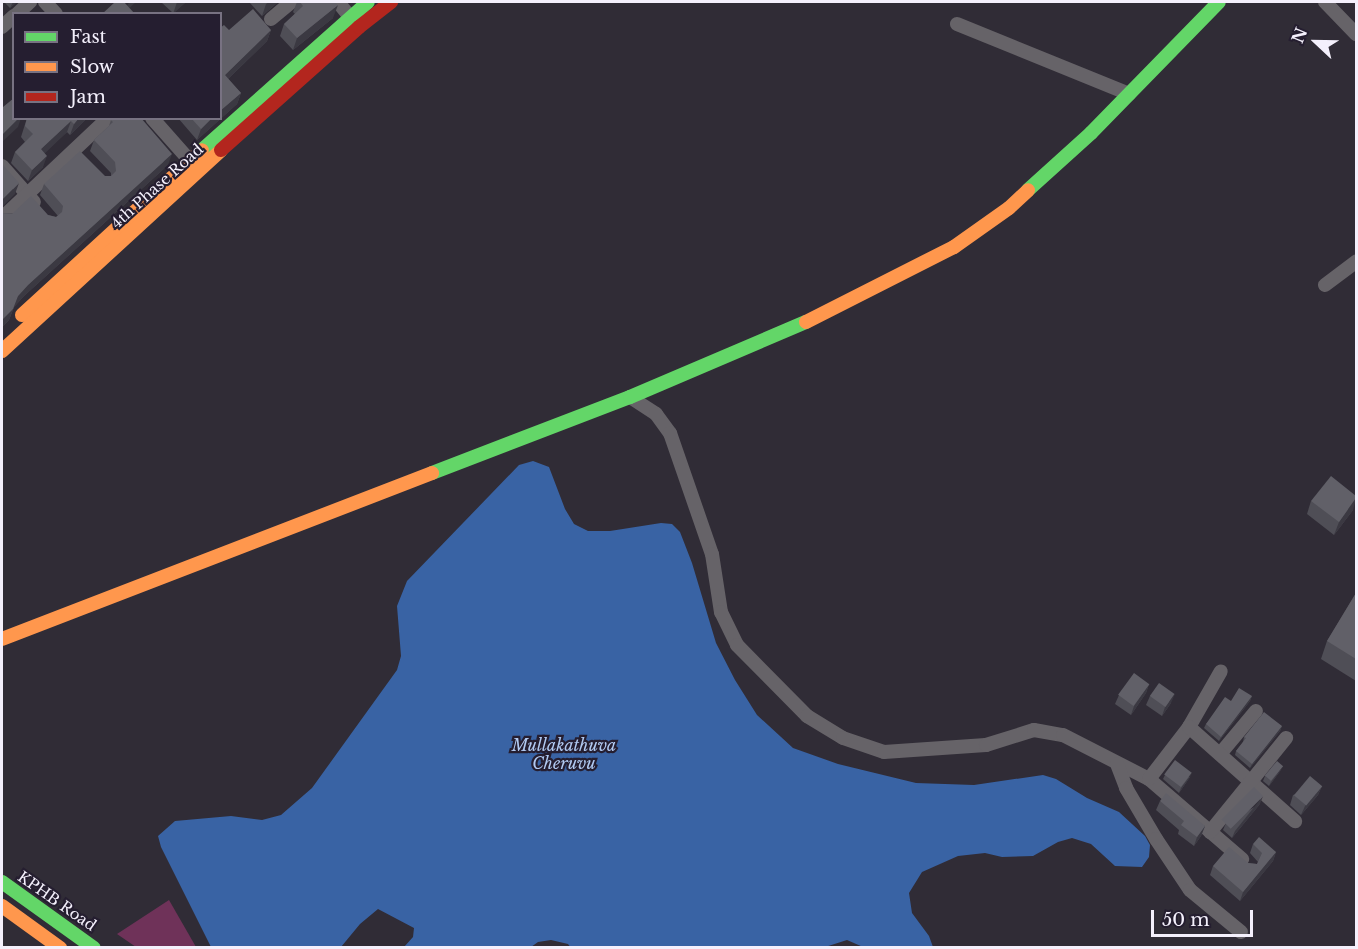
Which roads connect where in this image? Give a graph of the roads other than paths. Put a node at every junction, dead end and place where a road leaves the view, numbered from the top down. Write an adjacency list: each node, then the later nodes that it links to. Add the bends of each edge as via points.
1 (30, 2): 8 (street)
2 (291, 2): 10 (street)
3 (338, 2): 9 (street)
4 (368, 2): 9 (street, 4th Phase Road)
5 (391, 2): 24 (street, 4th Phase Road, via 198,171)
6 (1219, 2): 13 (street)
7 (1325, 2): 12 (street)
8 (18, 12)
9 (350, 17): 16 (street, 4th Phase Road)
10 (271, 19)
11 (957, 24): 13 (street)
12 (1356, 34)
13 (1129, 94): 25 (street, via 1009,208 954,248 794,328)
14 (106, 120): 18 (street, via 80,153)
15 (159, 121): 16 (street)
16 (190, 161): 23 (street, 4th Phase Road)
17 (2, 166): 18 (street)
18 (28, 195): 19 (street); 20 (street)
19 (42, 212)
20 (2, 218)
21 (1356, 262): 22 (street)
22 (1325, 285)
23 (2, 335)
24 (2, 351)
25 (630, 397): 26 (street); 32 (street, via 656,414 670,433 712,554 721,612 737,645 807,717 843,738 884,752 986,745 1034,730 1063,735)
26 (2, 639)
27 (1221, 671): 29 (street)
28 (1256, 711): 31 (street)
29 (1189, 727): 31 (street); 33 (street)
30 (1286, 738): 34 (street)
31 (1220, 754): 34 (street)
32 (1117, 764): 33 (street); 40 (street, via 1138,808 1190,890)
33 (1149, 779): 36 (street)
34 (1250, 782): 35 (street); 36 (street)
35 (1295, 821)
36 (1210, 832): 37 (street)
37 (1250, 865)
38 (2, 882): 42 (street, KPHB Road)
39 (2, 906): 41 (street)
40 (1241, 932)
41 (60, 948)
42 (94, 948)

